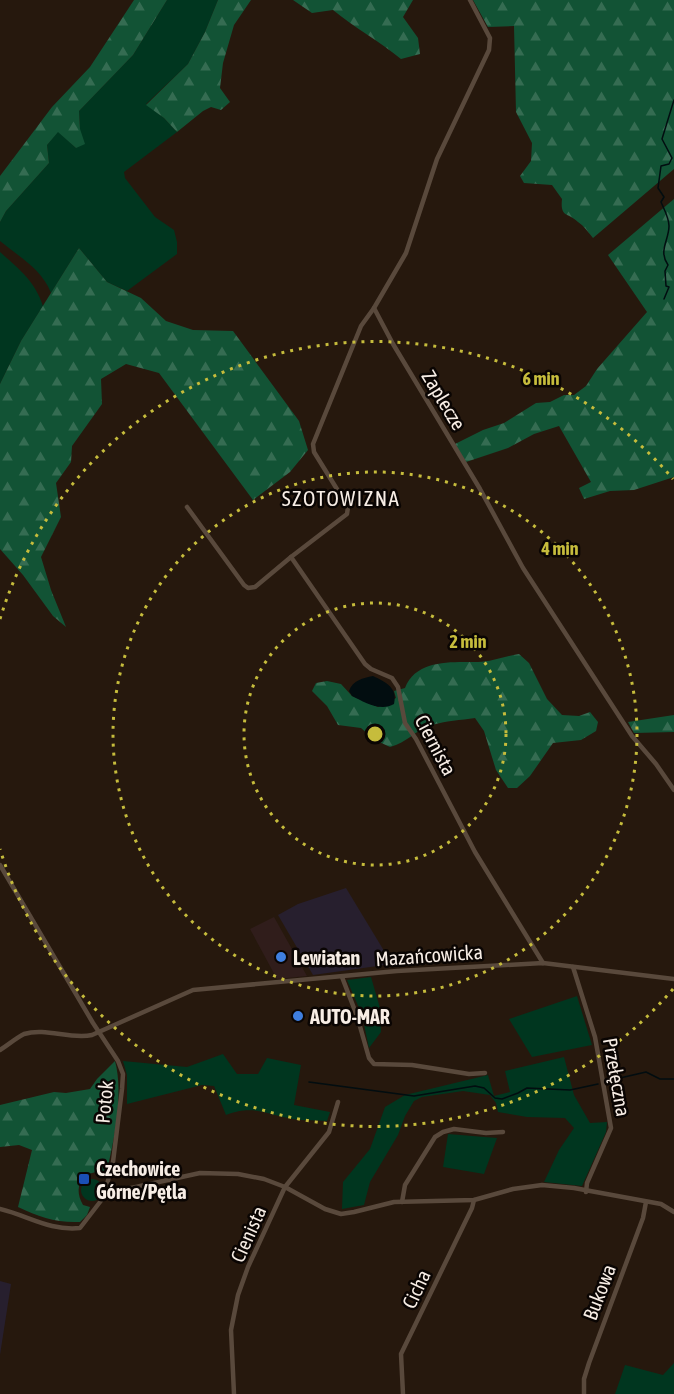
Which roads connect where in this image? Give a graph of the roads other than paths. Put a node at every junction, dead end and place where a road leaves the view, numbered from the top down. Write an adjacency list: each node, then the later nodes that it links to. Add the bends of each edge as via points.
1 (470, 0): 2 (street, via 490,38 489,50 437,159 406,253)
2 (374, 308): 4 (street, via 361,326 313,444 314,452 348,507 347,514); 5 (street, Zaplecze, via 523,568 632,736)
3 (187, 507): 4 (street, via 248,588)
4 (291, 557): 7 (street, Ciernista, via 365,664 392,678 398,687 405,723 475,852)
5 (674, 790)
6 (0, 865): 11 (street)
7 (543, 963): 8 (street, Mazańcowicka); 9 (street, Mazańcowicka)
8 (573, 967): 10 (street, Mazańcowicka); 18 (street, Przełęczna, via 595,1036 611,1128)
9 (342, 977): 11 (street, Mazańcowicka, via 194,990); 13 (street, via 372,1062)
10 (674, 979)
11 (101, 1032): 12 (street, Mazańcowicka, via 80,1038 27,1033); 17 (street, Potok, via 123,1074)
12 (0, 1050)
13 (484, 1073)
14 (338, 1102): 16 (street, Cienista, via 329,1132)
15 (503, 1132): 20 (street, via 454,1129 435,1137 405,1185)
16 (285, 1187): 17 (street, via 238,1174 200,1173 122,1190); 20 (street, via 341,1214); 24 (street, Cienista, via 238,1295 231,1330)
17 (110, 1189): 22 (street, via 80,1228 40,1224)
18 (586, 1192): 19 (street, via 542,1185); 21 (street)
19 (474, 1200): 20 (street); 25 (street, Cicha, via 401,1354)
20 (402, 1202)
21 (646, 1202): 23 (street, via 661,1204); 26 (street, Bukowa, via 589,1363)
22 (0, 1209)
23 (674, 1212)
24 (234, 1394)
25 (403, 1394)
26 (584, 1394)

